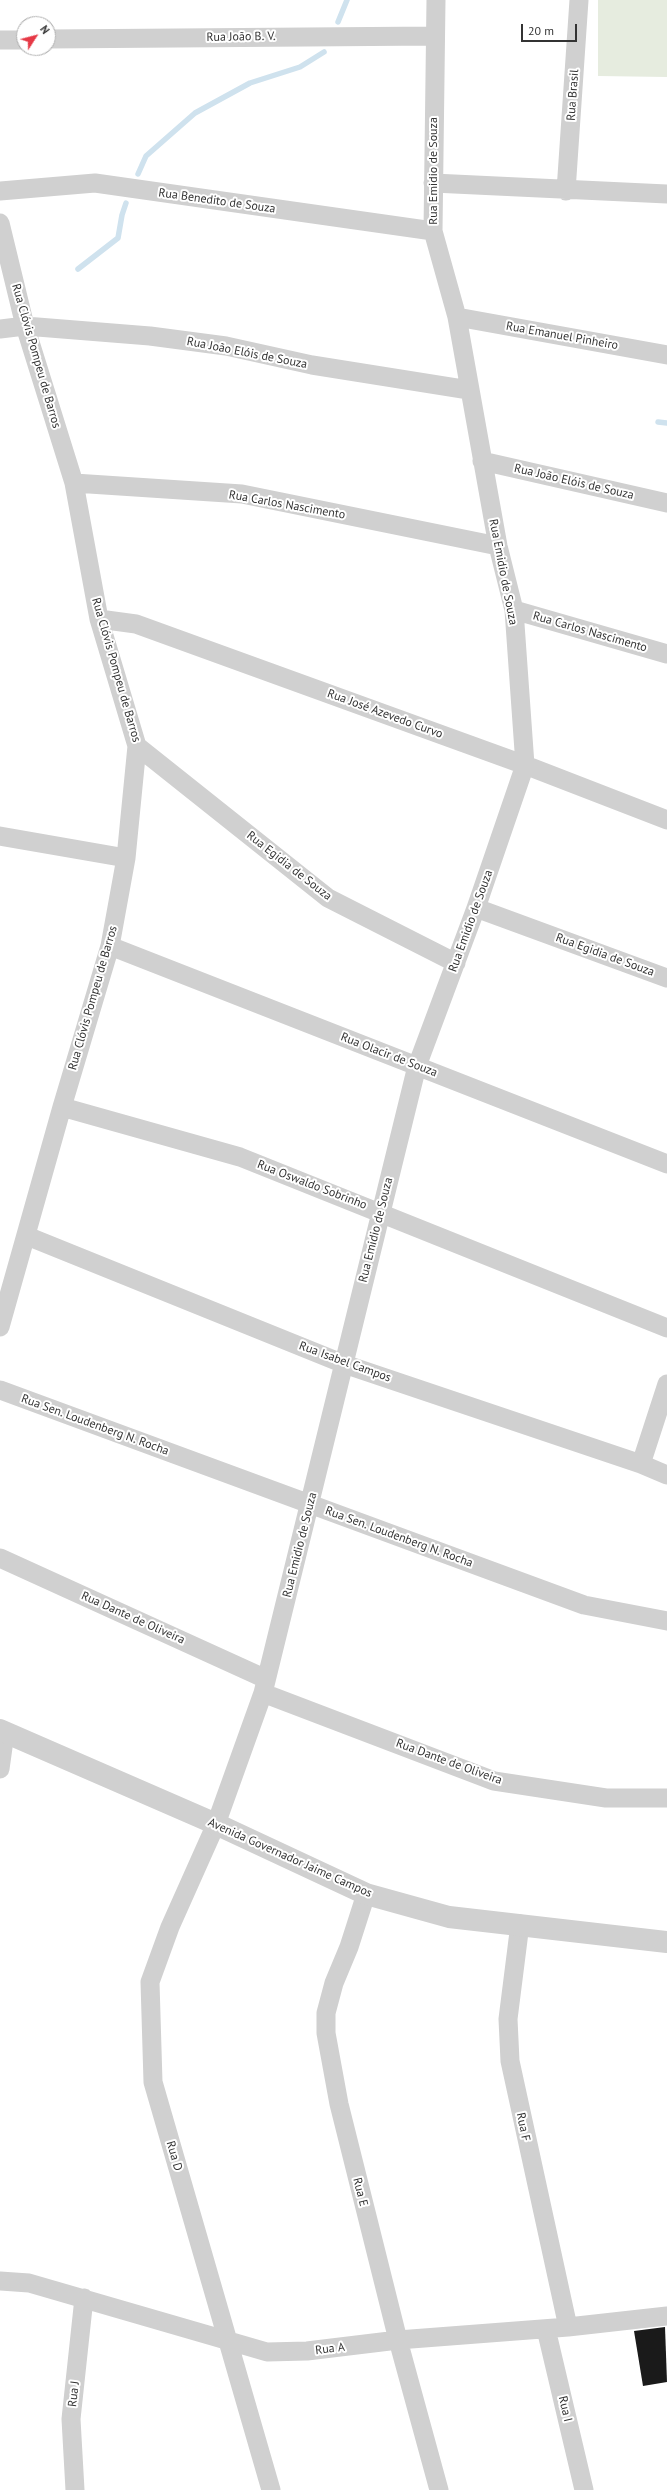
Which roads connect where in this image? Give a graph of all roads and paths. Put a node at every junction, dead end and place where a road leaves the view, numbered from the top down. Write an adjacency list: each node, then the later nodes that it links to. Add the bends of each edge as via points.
1 (436, 0): 3 (street, Rua Emidio de Souza)
2 (579, 0): 9 (street, Rua Brasil)
3 (434, 36): 4 (street, Rua João B. V.); 7 (street, Rua Emidio de Souza)
4 (56, 39)
5 (0, 40): 6 (street)
6 (16, 40)
7 (433, 183): 9 (street); 12 (street, Rua Emidio de Souza)
8 (0, 191): 12 (street, Rua Benedito de Souza, via 95,183)
9 (566, 191): 10 (street)
10 (667, 194)
11 (0, 223): 14 (street, Rua Clóvis Pompeu de Barros)
12 (434, 231): 13 (street, Rua Emidio de Souza)
13 (457, 318): 16 (street, Rua Emanuel Pinheiro); 17 (street, Rua Emidio de Souza)
14 (25, 326): 15 (street, Rua João Elóis de Souza); 17 (street, Rua João Elóis de Souza, via 150,336 226,346 312,365); 19 (street, Rua Clóvis Pompeu de Barros)
15 (0, 329)
16 (667, 355)
17 (469, 390): 18 (street, Rua Emidio de Souza)
18 (482, 461): 20 (street, Rua João Elóis de Souza); 21 (street, Rua Emidio de Souza)
19 (74, 483): 21 (street, Rua Carlos Nascimento, via 242,494); 23 (street, Rua Clóvis Pompeu de Barros)
20 (667, 503)
21 (498, 546): 22 (street, Rua Emidio de Souza)
22 (514, 610): 24 (street, Rua Carlos Nascimento); 26 (street, Rua Emidio de Souza)
23 (99, 619): 25 (street, Rua Clóvis Pompeu de Barros); 26 (street, Rua José Azevedo Curvo, via 136,624)
24 (667, 654)
25 (137, 746): 29 (street, Rua Clóvis Pompeu de Barros); 32 (street, Rua Egidia de Souza, via 328,898)
26 (525, 765): 27 (street, Rua José Azevedo Curvo); 30 (street, Rua Emidio de Souza)
27 (667, 820)
28 (0, 836): 29 (street)
29 (126, 858): 31 (street, Rua Clóvis Pompeu de Barros)
30 (476, 908): 32 (street, Rua Emidio de Souza); 33 (street, Rua Egidia de Souza)
31 (110, 946): 34 (street, Rua Olacir de Souza); 35 (street, Rua Clóvis Pompeu de Barros)
32 (456, 962): 34 (street, Rua Emidio de Souza)
33 (667, 978)
34 (417, 1066): 36 (street, Rua Olacir de Souza); 37 (street, Rua Emidio de Souza)
35 (62, 1107): 37 (street, Rua Oswaldo Sobrinho, via 240,1157); 38 (street, Rua Clóvis Pompeu de Barros)
36 (667, 1164)
37 (380, 1212): 40 (street, Rua Oswaldo Sobrinho); 41 (street, Rua Emidio de Souza)
38 (27, 1236): 39 (street, Rua Clóvis Pompeu de Barros); 41 (street, Rua Isabel Campos)
39 (0, 1327)
40 (667, 1328)
41 (344, 1364): 44 (street, Rua Isabel Campos); 46 (street, Rua Emidio de Souza)
42 (667, 1384): 44 (street)
43 (0, 1390): 46 (street, Rua Sen. Loudenberg N. Rocha)
44 (641, 1464): 45 (street, Rua Isabel Campos)
45 (667, 1475)
46 (310, 1505): 48 (street, Rua Sen. Loudenberg N. Rocha, via 584,1605); 49 (street, Rua Emidio de Souza)
47 (0, 1558): 49 (street, Rua Dante de Oliveira)
48 (667, 1621)
49 (265, 1686): 52 (street, Rua Dante de Oliveira, via 494,1781 606,1798); 53 (street, Rua Emidio de Souza)
50 (3, 1732): 51 (street); 53 (street, Avenida Governador Jaime Campos)
51 (0, 1769)
52 (667, 1798)
53 (216, 1824): 54 (street, Avenida Governador Jaime Campos); 63 (street, Rua D, via 170,1927 150,1982 153,2082)
54 (366, 1894): 55 (street, Avenida Governador Jaime Campos, via 449,1917); 62 (street, Rua E, via 334,1983 326,2013 326,2033 338,2104)
55 (520, 1924): 56 (street, Avenida Governador Jaime Campos); 60 (street, Rua F, via 508,2019 510,2061)
56 (667, 1942)
57 (0, 2281): 58 (street, Rua A, via 29,2283)
58 (84, 2298): 63 (street, Rua A); 64 (street, Rua J, via 71,2419)
59 (667, 2316): 60 (street, Rua A)
60 (568, 2327): 61 (street, Rua A)
61 (546, 2329): 62 (street, Rua A); 67 (street, Rua I)
62 (398, 2340): 63 (street, Rua A, via 306,2351 267,2352); 66 (street, Rua E)
63 (229, 2341): 65 (street, Rua D)
64 (75, 2490)
65 (271, 2490)
66 (439, 2490)
67 (584, 2490)

